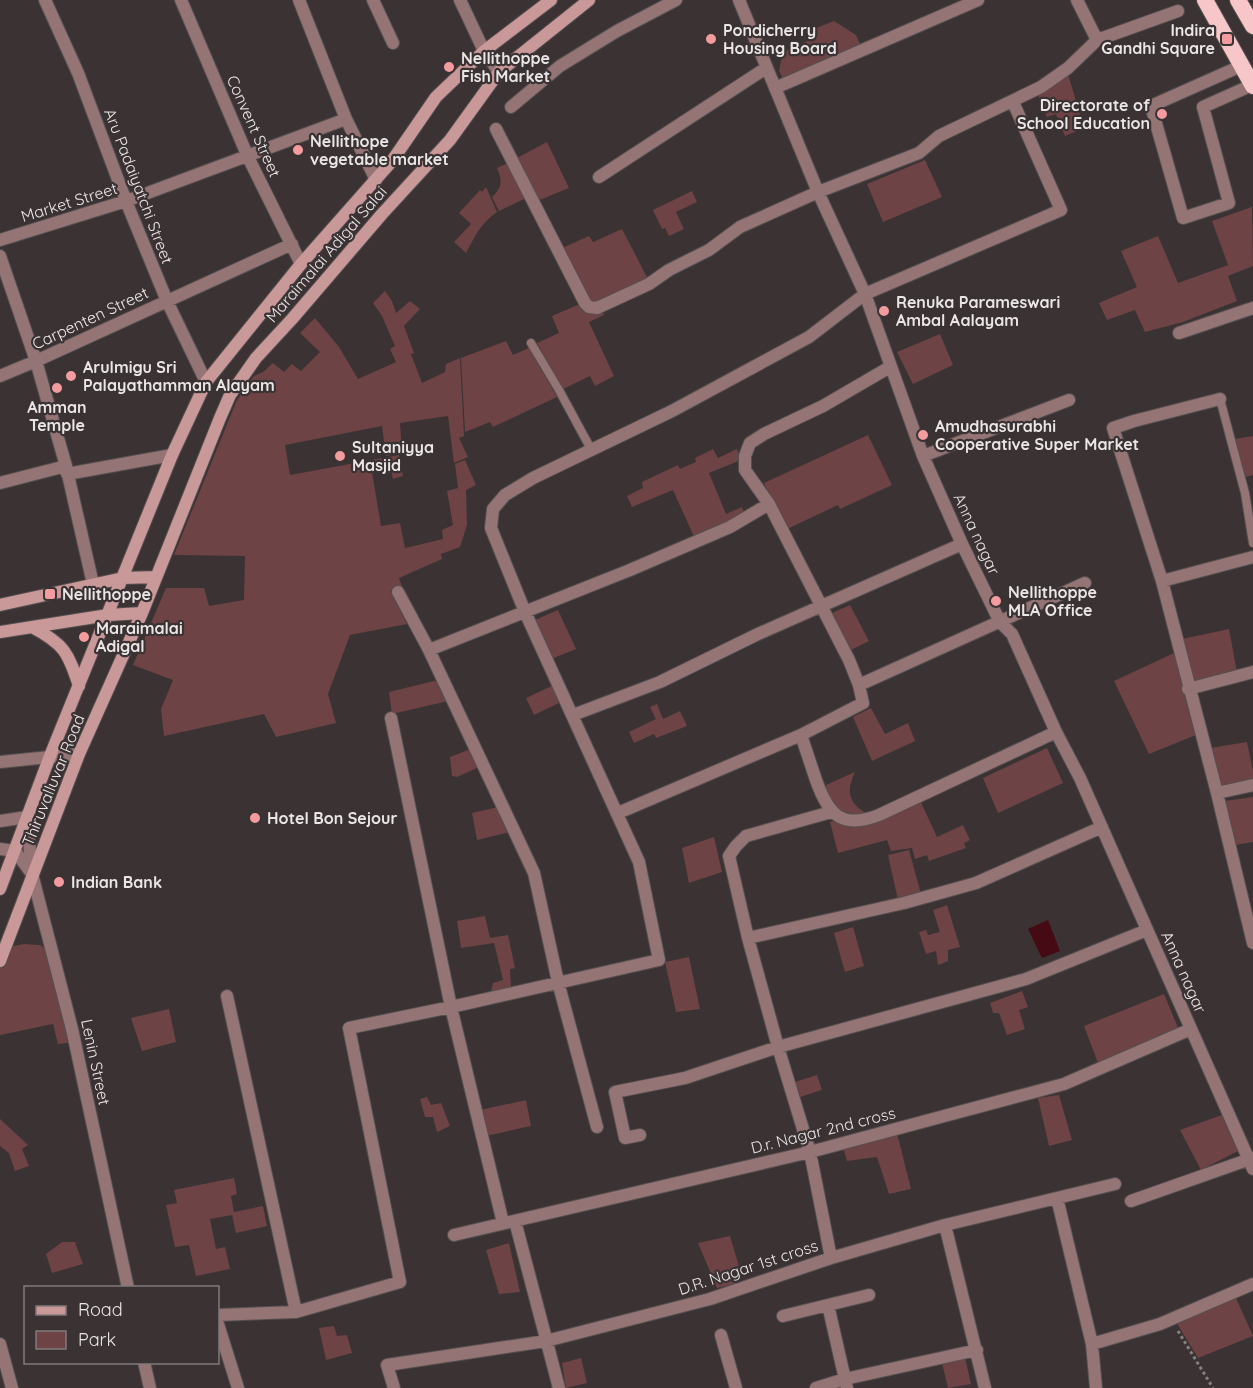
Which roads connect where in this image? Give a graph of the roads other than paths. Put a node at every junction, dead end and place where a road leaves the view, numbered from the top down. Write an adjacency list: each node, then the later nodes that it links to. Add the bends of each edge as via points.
1 (45, 0): 32 (street, Aru Padaiyatchi Street, via 78,73)
2 (181, 0): 28 (street, Convent Street)
3 (299, 0): 26 (street)
4 (373, 0): 17 (street)
5 (460, 0): 18 (street)
6 (551, 0): 18 (main road, Maraimalai Adigal Salai)
7 (589, 0): 21 (main road, Maraimalai Adigal Salai)
8 (676, 0): 25 (street, via 560,66)
9 (739, 0): 20 (street, Anna nagar)
10 (978, 0): 23 (street)
11 (1077, 0): 16 (street)
12 (1205, 0): 19 (highway)
13 (1238, 0): 15 (highway)
14 (1178, 11): 16 (street)
15 (1253, 26)
16 (1097, 40): 24 (street, via 1068,68)
17 (393, 43)
18 (484, 51): 21 (street); 30 (main road, Maraimalai Adigal Salai, via 436,98)
19 (1241, 66): 22 (highway); 22 (street, via 1151,106 1184,218 1228,203 1203,106)
20 (766, 68): 23 (street, Anna nagar); 29 (street)
21 (499, 72): 57 (main road, Maraimalai Adigal Salai, via 450,140 256,358 230,395)
22 (1253, 86)
23 (775, 88): 31 (street, Anna nagar)
24 (1013, 102): 31 (street, via 939,136 919,153); 37 (street, via 1061,210)
25 (511, 107)
26 (346, 119): 28 (street, Market Street); 30 (street)
27 (496, 129): 31 (street, via 590,307 603,306 649,284 709,250 740,227)
28 (248, 157): 32 (street, Market Street); 34 (street, Convent Street)
29 (599, 177)
30 (376, 180): 36 (main road, Maraimalai Adigal Salai)
31 (818, 192): 37 (street, Anna nagar)
32 (126, 201): 33 (street, Market Street); 38 (street, Aru Padaiyatchi Street)
33 (0, 240)
34 (292, 244): 36 (street, Convent Street); 38 (street, Carpenten Street)
35 (0, 256): 42 (street)
36 (301, 264): 45 (main road, Maraimalai Adigal Salai)
37 (865, 294): 43 (street, Anna nagar); 48 (street, via 809,338)
38 (167, 301): 42 (street, Carpenten Street); 45 (street, Aru Padaiyatchi Street)
39 (1253, 308): 40 (street)
40 (1179, 333)
41 (531, 344): 48 (lane)
42 (36, 361): 44 (street, Carpenten Street); 51 (street)
43 (890, 367): 50 (street, Anna nagar); 53 (street, via 750,443 745,456 746,470)
44 (0, 376)
45 (206, 382): 49 (main road, Maraimalai Adigal Salai)
46 (1220, 399): 54 (lane, via 1245,493); 59 (street, via 1113,428)
47 (1069, 400): 50 (street)
48 (592, 451): 65 (street, via 533,477 493,508 491,528)
49 (172, 455): 51 (street); 58 (main road, Maraimalai Adigal Salai)
50 (923, 456): 55 (street, Anna nagar)
51 (67, 470): 52 (street); 61 (street)
52 (0, 483)
53 (770, 504): 64 (street); 65 (street, via 730,527)
54 (1253, 543)
55 (962, 544): 64 (street); 68 (street, Anna nagar)
56 (1253, 557): 59 (street)
57 (156, 577): 58 (main road); 66 (main road, Maraimalai Adigal Salai)
58 (123, 578): 61 (main road); 67 (main road, Thiruvalluvar Road)
59 (1162, 581): 75 (street)
60 (1085, 583): 68 (street)
61 (93, 584): 63 (main road)
62 (398, 592): 71 (street)
63 (0, 605)
64 (821, 605): 73 (street); 76 (street, via 660,682)
65 (525, 612): 71 (street); 76 (street)
66 (141, 613): 67 (main road); 80 (main road, Thiruvalluvar Road)
67 (108, 615): 69 (main road); 74 (main road, Thiruvalluvar Road)
68 (1000, 622): 73 (street); 78 (street, Anna nagar, via 1012,634)
69 (32, 627): 70 (main road); 74 (main road, via 53,638 63,649)
70 (0, 632)
71 (429, 650): 99 (street, via 534,873)
72 (1253, 672): 75 (street)
73 (859, 685): 79 (street, via 863,703)
74 (79, 686): 81 (main road, Thiruvalluvar Road)
75 (1188, 688): 84 (street)
76 (573, 715): 86 (street)
77 (392, 718): 101 (street)
78 (1056, 732): 85 (street, via 867,819 846,820); 89 (street, Anna nagar)
79 (801, 735): 85 (street, via 823,800); 86 (street)
80 (79, 754): 81 (street); 92 (main road, Thiruvalluvar Road)
81 (50, 756): 82 (street); 87 (main road, Thiruvalluvar Road)
82 (0, 762)
83 (1253, 785): 84 (street)
84 (1217, 793): 94 (street)
85 (831, 812): 96 (street, via 746,836 729,856)
86 (618, 813): 99 (street, via 639,862 659,960)
87 (27, 817): 88 (street); 91 (main road, Thiruvalluvar Road); 92 (street)
88 (0, 821)
89 (1102, 827): 95 (street, Anna nagar); 96 (street, via 976,884)
90 (0, 849): 91 (street)
91 (15, 851): 92 (street, Lenin Street); 93 (main road, Thiruvalluvar Road)
92 (32, 874): 98 (main road, Thiruvalluvar Road); 116 (street, Lenin Street, via 74,1035)
93 (0, 889)
94 (1248, 903): 97 (street)
95 (1147, 930): 102 (street, Anna nagar); 103 (street, via 1026,980)
96 (748, 938): 103 (street)
97 (1253, 943)
98 (0, 961)
99 (558, 982): 101 (street); 104 (street)
100 (227, 996): 119 (street)
101 (451, 1007): 111 (street); 119 (street, via 349,1028 400,1282)
102 (1191, 1029): 106 (street, D.r. Nagar 2nd cross, via 1064,1084); 107 (street, Anna nagar)
103 (778, 1047): 105 (street, via 685,1078 615,1092 626,1138); 106 (street)
104 (597, 1127)
105 (640, 1135)
106 (810, 1152): 111 (street, D.r. Nagar 2nd cross); 114 (street)
107 (1252, 1162): 110 (street)
108 (1115, 1184): 109 (street, D.R. Nagar 1st cross)
109 (1057, 1198): 112 (street, D.R. Nagar 1st cross); 126 (street)
110 (1131, 1201)
111 (509, 1222): 113 (street, D.r. Nagar 2nd cross); 124 (street)
112 (945, 1225): 114 (street, D.R. Nagar 1st cross); 127 (street)
113 (454, 1235)
114 (831, 1258): 124 (street, D.R. Nagar 1st cross, via 710,1299)
115 (1253, 1284): 126 (street, via 1171,1319)
116 (128, 1286)
117 (869, 1295): 118 (street)
118 (828, 1305): 121 (street); 129 (street)
119 (296, 1312): 120 (street)
120 (219, 1315)
121 (783, 1316)
122 (219, 1327): 132 (street)
123 (721, 1335): 135 (street)
124 (546, 1341): 133 (street, D.R. Nagar 1st cross, via 387,1365); 134 (street)
125 (0, 1344): 130 (street)
126 (1092, 1344): 138 (street)
127 (977, 1350): 129 (street); 137 (street)
128 (144, 1364): 131 (street)
129 (846, 1384): 136 (street)
130 (12, 1388)
131 (150, 1388)
132 (238, 1388)
133 (394, 1388)
134 (559, 1388)
135 (736, 1388)
136 (816, 1388)
137 (985, 1388)
138 (1096, 1388)

